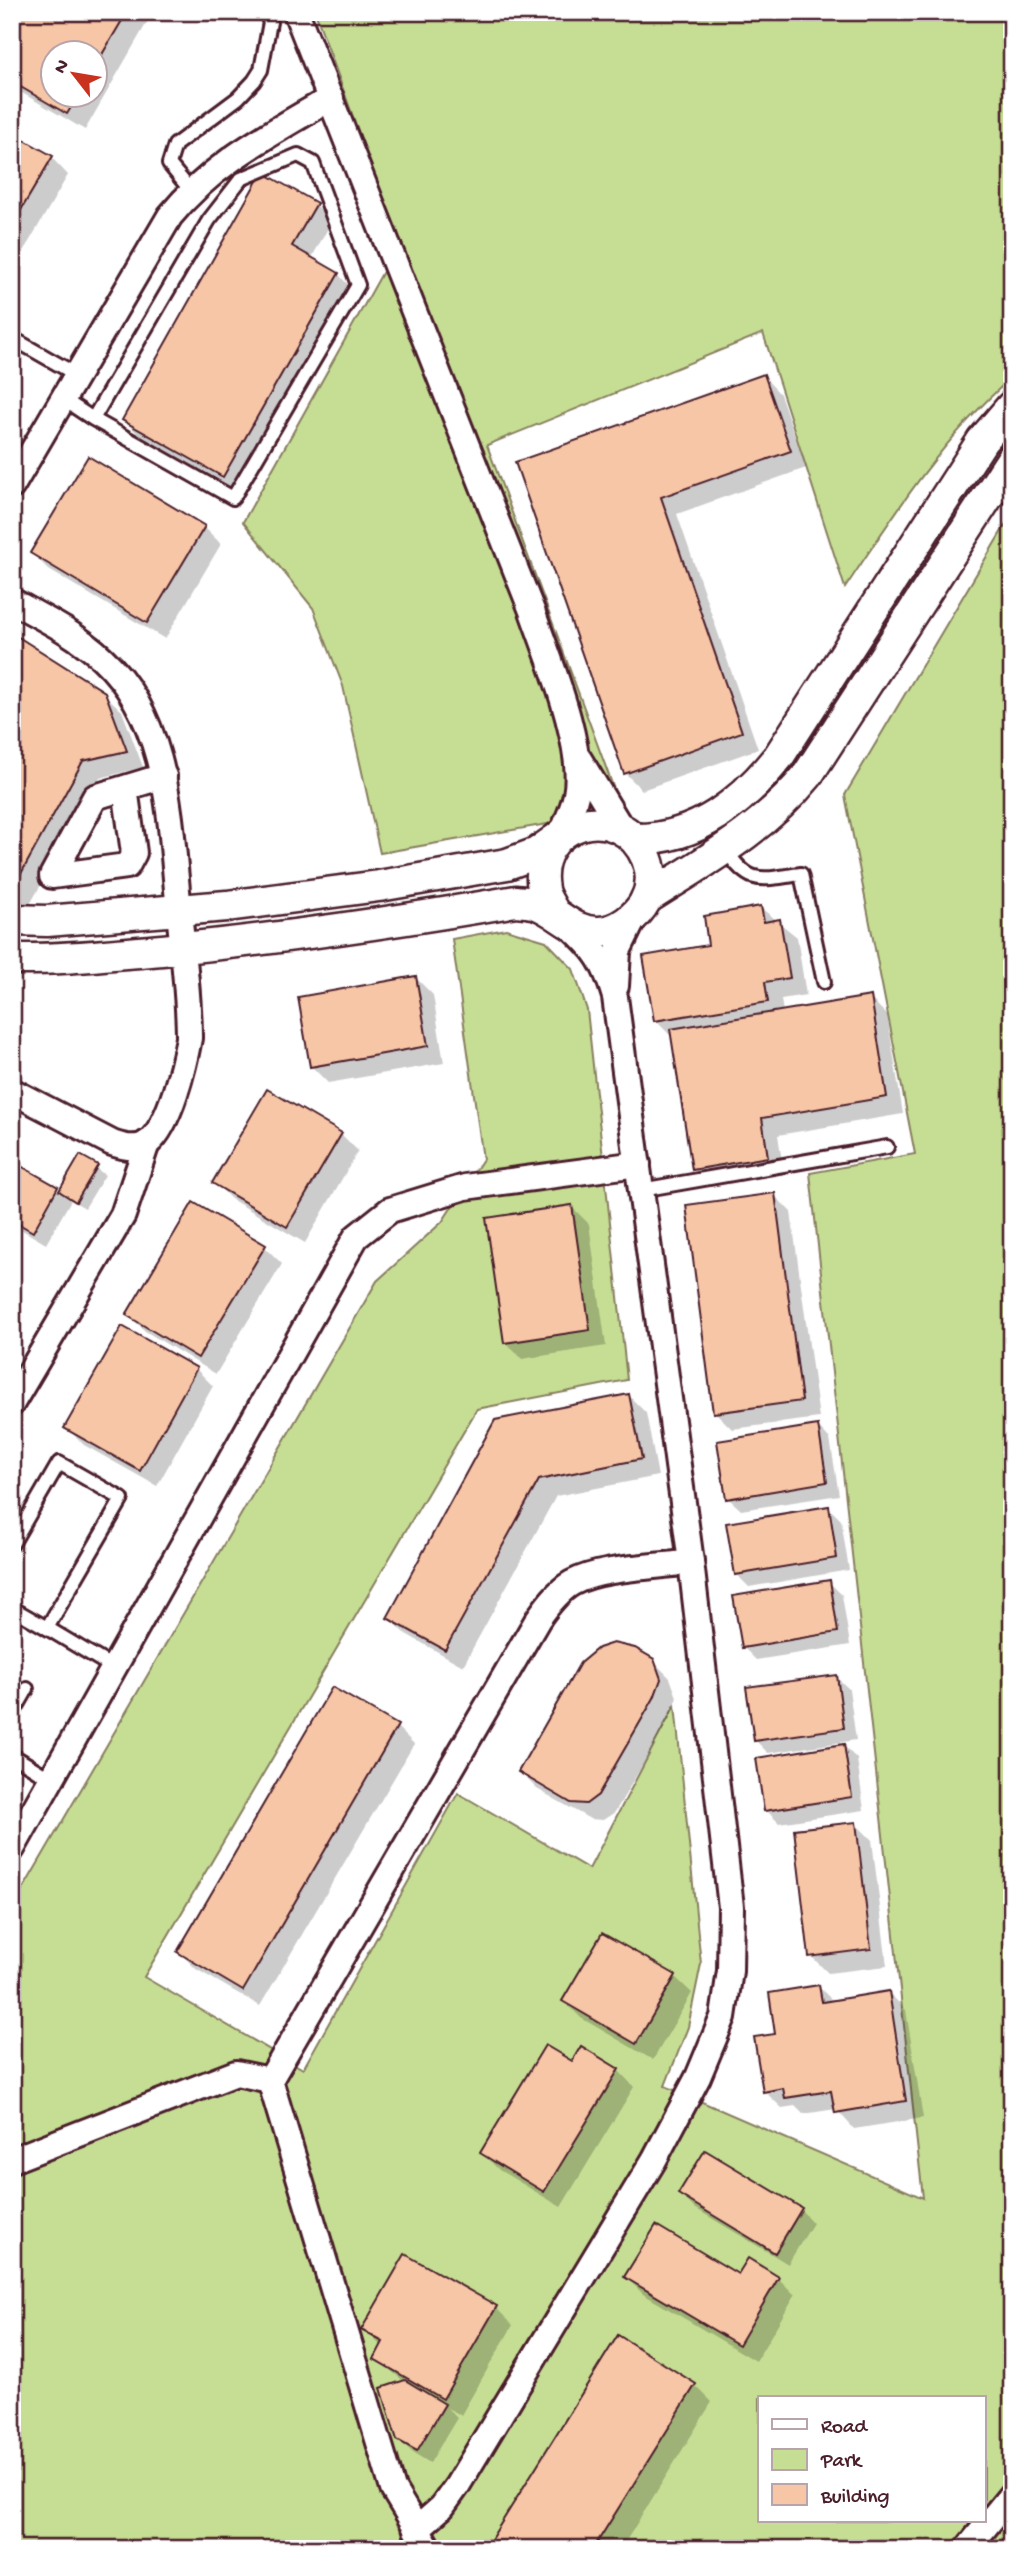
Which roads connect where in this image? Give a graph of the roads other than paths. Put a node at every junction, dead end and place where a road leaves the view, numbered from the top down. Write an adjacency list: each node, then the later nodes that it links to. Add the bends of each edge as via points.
1 (265, 12): 4 (lane, via 270,22 261,70 237,98 175,145 171,153 169,164)
2 (296, 12): 3 (street)
3 (331, 98): 4 (street, via 223,163); 13 (street, via 532,611)
4 (191, 191): 6 (street, via 170,216)
5 (14, 343): 6 (lane)
6 (77, 375): 7 (street)
7 (63, 399): 9 (lane); 11 (street)
8 (1012, 407): 16 (street, via 982,441 761,779 707,822 685,832 657,839)
9 (93, 419): 9 (lane, via 233,498 358,285 313,163 298,155 241,179 209,220)
10 (1012, 459): 18 (street, via 807,776 785,803)
11 (12, 485)
12 (12, 601): 14 (street, via 71,633 103,659 125,685 146,723)
13 (574, 749): 16 (street); 17 (street, via 576,796)
14 (164, 776): 15 (street); 20 (street)
15 (125, 788)
16 (628, 833): 17 (street, via 591,822); 19 (street, via 650,867)
17 (558, 838): 20 (street, via 537,853 507,864 379,886); 21 (street, via 543,863 543,891)
18 (726, 850): 19 (street); 25 (lane, via 739,871 754,880 801,874)
19 (641, 906): 21 (street, via 616,928 601,932); 26 (street, via 618,951)
20 (179, 910): 22 (street); 23 (street)
21 (562, 919): 23 (street, via 536,903 516,901 384,924); 26 (street, via 597,950)
22 (12, 920)
23 (184, 948): 24 (street); 28 (street, via 189,1038 184,1066 165,1116)
24 (12, 959)
25 (824, 982)
26 (615, 997): 30 (street)
27 (12, 1091): 28 (street, via 124,1148)
28 (148, 1143): 32 (street, via 123,1215)
29 (887, 1147): 31 (lane)
30 (638, 1164): 31 (street); 37 (street, via 465,1188 390,1210 356,1237)
31 (641, 1190): 34 (street)
32 (12, 1403)
33 (12, 1545): 36 (lane, via 59,1463 122,1499)
34 (691, 1562): 43 (street, via 588,1577 552,1600); 46 (street, via 731,1908 730,1971 723,2017 698,2077 647,2172)
35 (12, 1608): 36 (lane)
36 (47, 1628): 37 (lane)
37 (114, 1668): 41 (street)
38 (27, 1689): 39 (lane)
39 (12, 1715)
40 (12, 1755): 41 (lane)
41 (51, 1779): 42 (street)
42 (12, 1849)
43 (270, 2080): 44 (street, via 236,2073); 46 (street, via 393,2489)
44 (12, 2160)
45 (1012, 2494): 47 (street)
46 (423, 2539)
47 (967, 2549)

